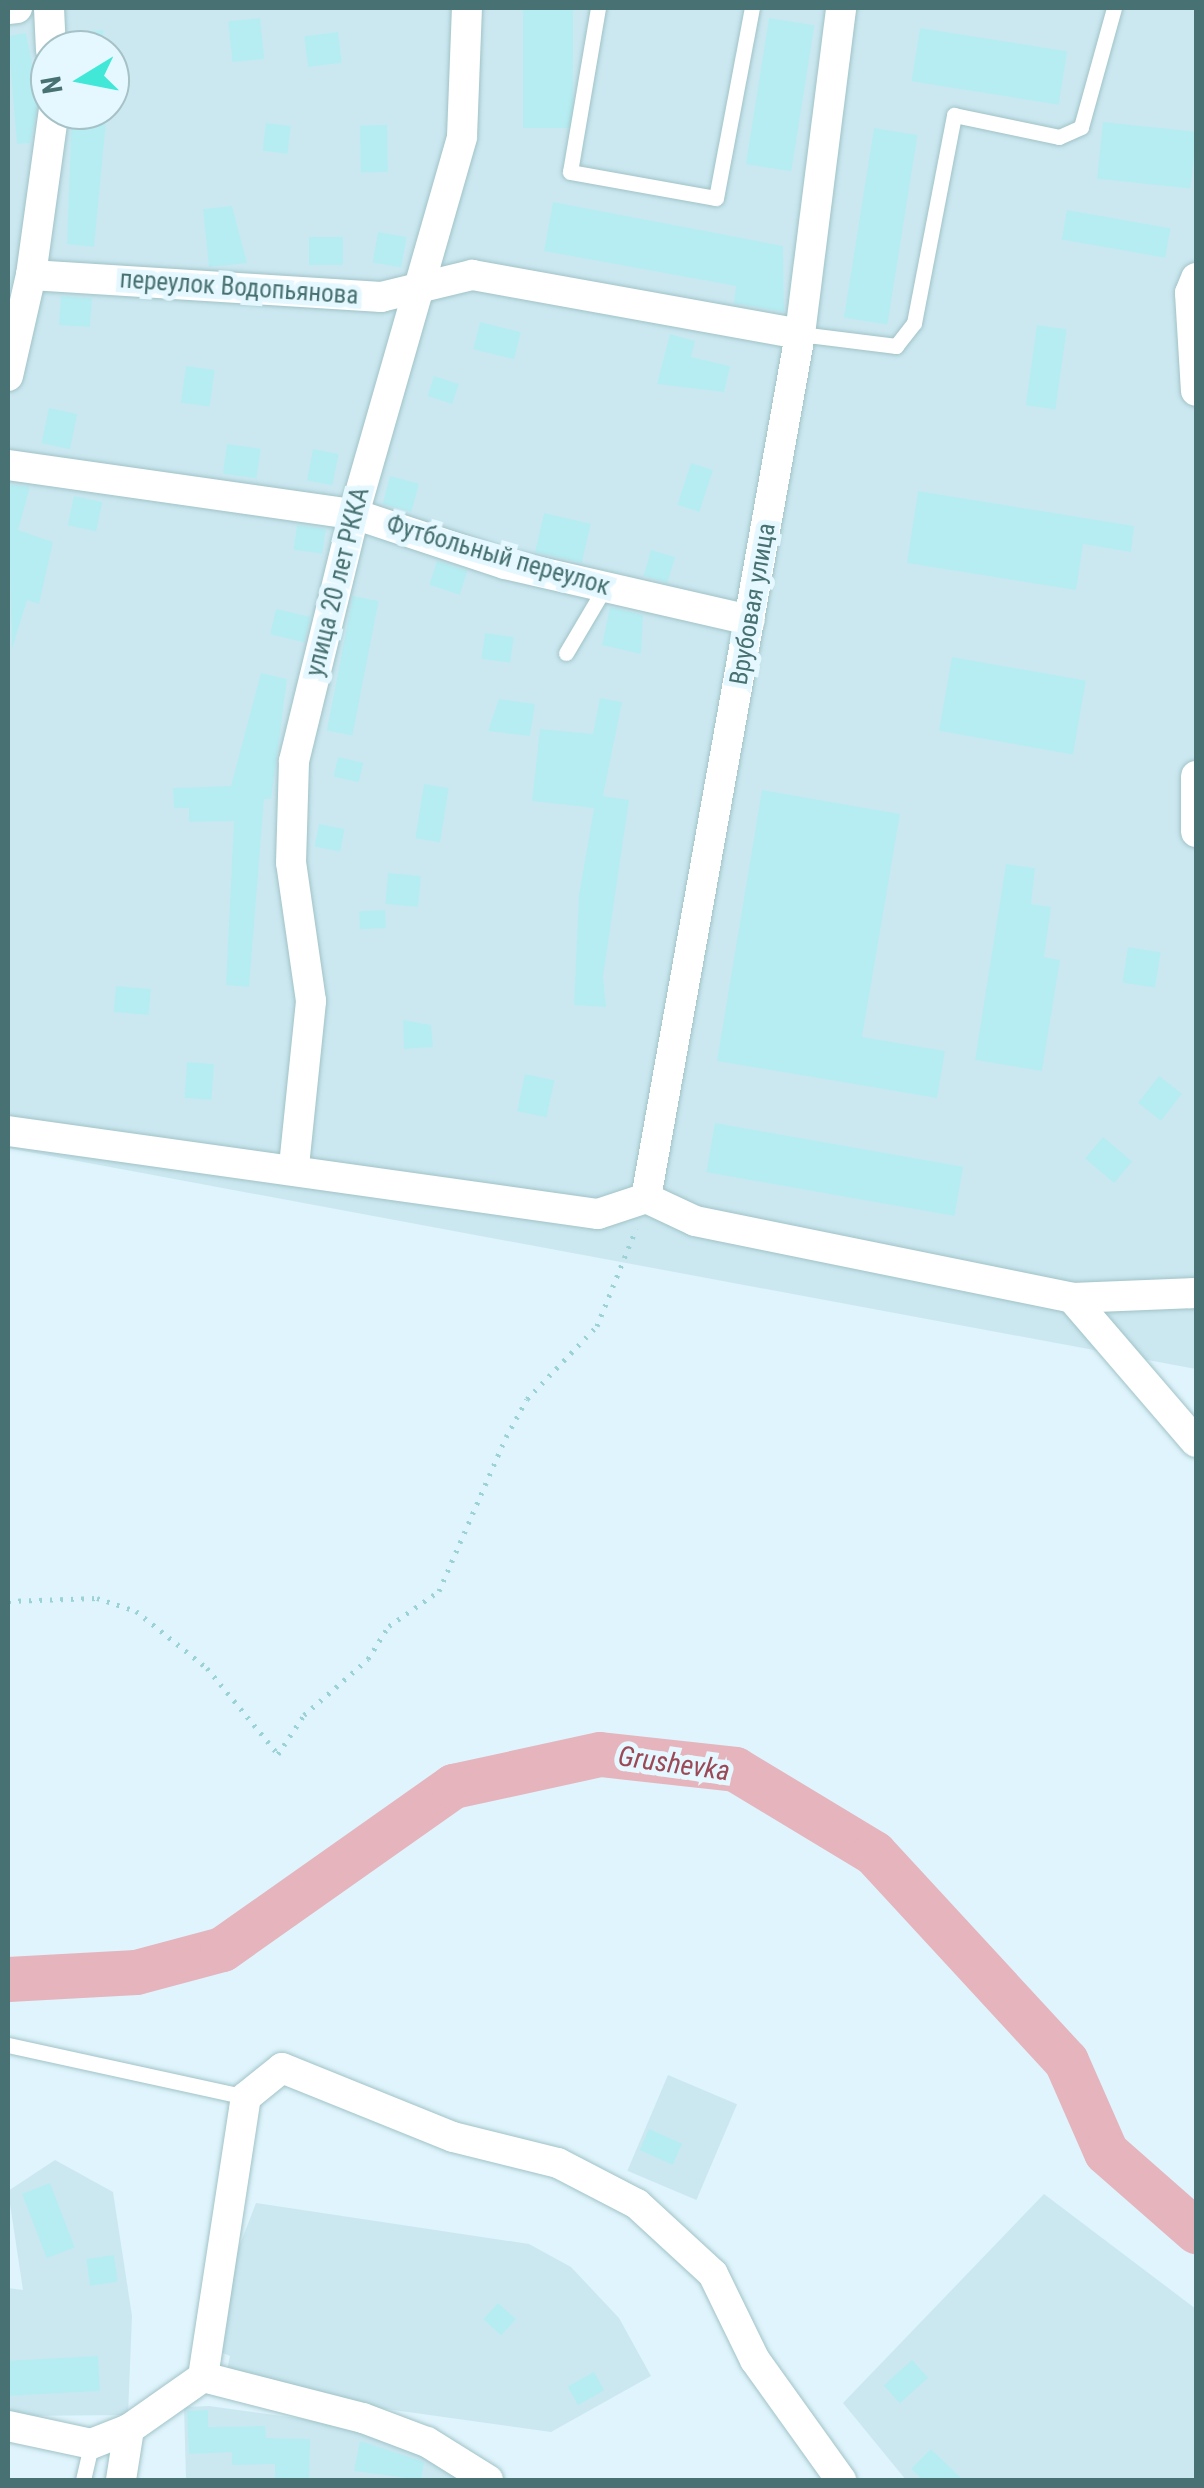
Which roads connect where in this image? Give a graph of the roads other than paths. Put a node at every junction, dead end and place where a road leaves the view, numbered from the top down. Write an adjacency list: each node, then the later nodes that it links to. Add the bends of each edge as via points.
1 (17, 8): 7 (street)
2 (466, 8): 11 (street, улица 20 лет РККА, via 462,137)
3 (598, 8): 4 (lane, via 570,172 716,198)
4 (752, 8)
5 (842, 8): 12 (street, Врубовая улица)
6 (1114, 8): 12 (lane, via 1081,127 1060,136 954,115 914,323 896,346)
7 (8, 9)
8 (51, 130): 9 (street)
9 (31, 275): 11 (street, переулок Водопьянова, via 380,297); 13 (street)
10 (1196, 278): 14 (street, via 1190,293)
11 (423, 286): 12 (street, переулок Водопьянова, via 472,275); 16 (street, улица 20 лет РККА)
12 (800, 334): 18 (street, Врубовая улица)
13 (8, 376)
14 (1196, 391)
15 (8, 465): 16 (street, Футбольный переулок)
16 (354, 514): 17 (street, Футбольный переулок); 23 (street, улица 20 лет РККА, via 294,761 291,863 311,1002)
17 (605, 587): 18 (street, Футбольный переулок); 19 (lane)
18 (750, 620): 24 (street, Врубовая улица)
19 (566, 653)
20 (1196, 776): 21 (street)
21 (1196, 832)
22 (8, 1131): 23 (street)
23 (294, 1166): 24 (street, via 598,1214)
24 (646, 1198): 26 (street, via 695,1221)
25 (1196, 1294): 26 (street)
26 (1072, 1298): 27 (street)
27 (1196, 1442)
28 (8, 2045): 29 (lane)
29 (246, 2097): 30 (street); 37 (street, via 282,2068 307,2074 454,2137 558,2163 636,2204 713,2274 755,2360)
30 (203, 2377): 32 (street); 36 (street, via 363,2418 427,2442)
31 (8, 2426): 33 (street)
32 (129, 2429): 33 (street); 35 (street)
33 (91, 2444): 34 (lane)
34 (83, 2480)
35 (122, 2480)
36 (488, 2480)
37 (841, 2480)

